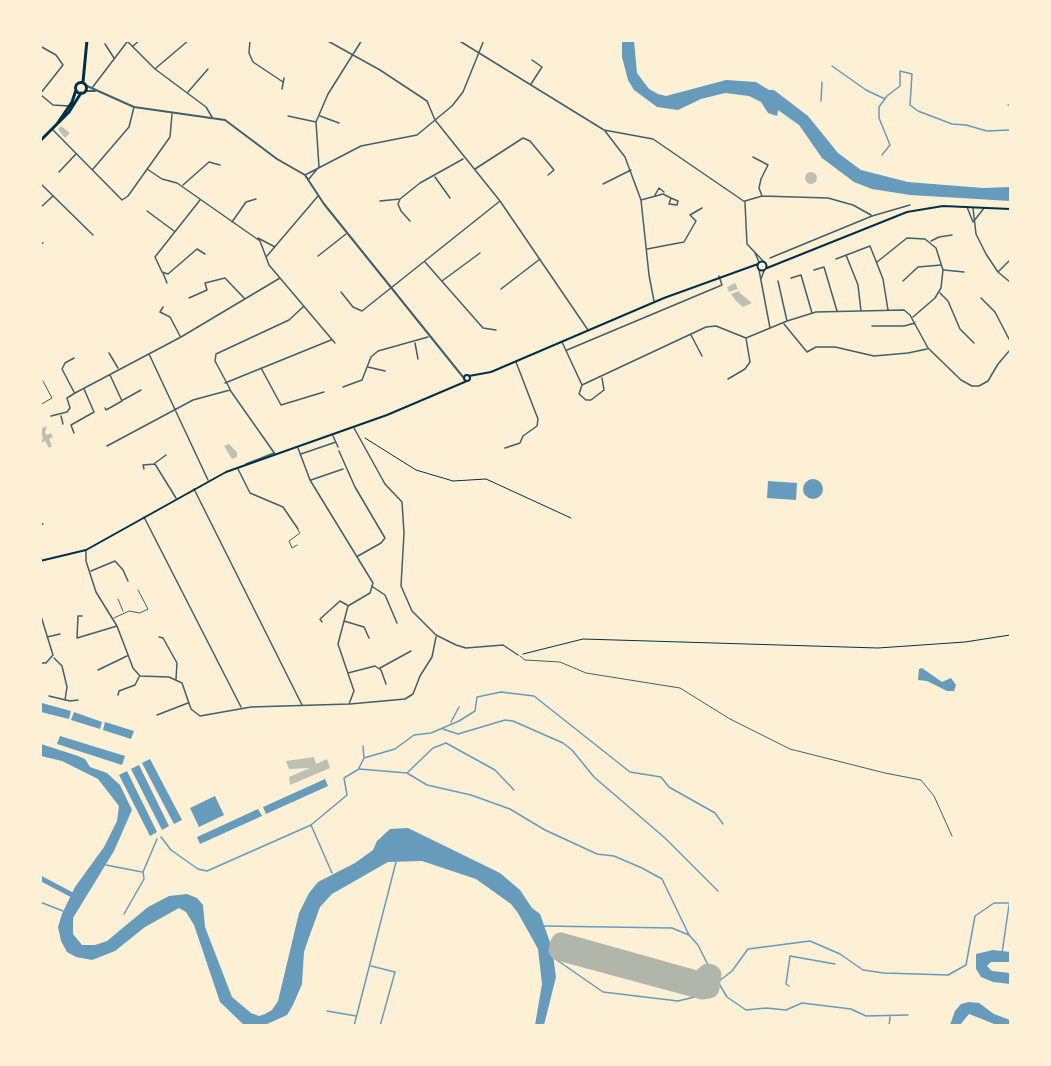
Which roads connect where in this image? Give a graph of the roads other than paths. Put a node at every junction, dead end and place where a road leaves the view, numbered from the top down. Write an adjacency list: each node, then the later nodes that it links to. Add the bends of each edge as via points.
1 (87, 40): 20 (main road)
2 (140, 40): 12 (street)
3 (189, 40): 17 (street)
4 (250, 40): 21 (street, via 253,62)
5 (326, 40): 14 (street)
6 (362, 40): 14 (street)
7 (458, 40): 13 (street)
8 (484, 40): 13 (street)
9 (127, 41): 12 (street); 15 (street)
10 (105, 44): 15 (street)
11 (40, 46): 29 (street, via 56,55 63,65)
12 (132, 47): 17 (street)
13 (478, 52): 22 (street); 40 (street, via 463,92)
14 (351, 55): 38 (street); 40 (street, via 427,101)
15 (115, 59): 23 (street)
16 (532, 60): 22 (street, via 542,67)
17 (155, 69): 28 (street)
18 (208, 69): 28 (street)
19 (284, 78): 21 (street)
20 (83, 82): 23 (main road); 25 (main road, via 77,84)
21 (283, 82): 24 (street)
22 (531, 84): 44 (street)
23 (89, 87): 26 (street); 27 (main road)
24 (282, 89)
25 (76, 90): 27 (main road); 31 (main road)
26 (95, 91): 27 (street); 32 (street)
27 (83, 92): 34 (main road)
28 (187, 93): 33 (street)
29 (40, 94): 30 (street)
30 (57, 106): 31 (street); 34 (street)
31 (70, 106): 34 (main road)
32 (134, 107): 35 (street); 53 (street, via 129,127)
33 (208, 108): 36 (street); 39 (street)
34 (68, 111): 43 (main road)
35 (172, 114): 36 (street); 54 (street, via 170,137)
36 (206, 116): 39 (street)
37 (288, 116): 41 (street)
38 (319, 116): 41 (street); 42 (street)
39 (212, 117): 58 (street, via 229,122)
40 (435, 120): 50 (street); 52 (street, via 417,135 361,146)
41 (316, 122): 52 (street)
42 (339, 123)
43 (52, 130): 47 (main road); 48 (street)
44 (604, 130): 45 (street); 46 (street)
45 (613, 132): 46 (street); 78 (street, via 653,139)
46 (610, 136): 56 (street)
47 (40, 141)
48 (76, 154): 53 (street); 57 (street)
49 (753, 157): 69 (street, via 768,165 759,189)
50 (464, 159): 55 (street); 60 (street)
51 (220, 165): 64 (street, via 209,161)
52 (319, 168): 58 (street); 61 (street)
53 (92, 169): 54 (street, via 122,200)
54 (147, 169): 64 (street)
55 (474, 170): 59 (street, via 523,138 554,170); 77 (street)
56 (631, 170): 63 (street); 75 (street)
57 (59, 172)
58 (305, 175): 61 (street)
59 (548, 175)
60 (435, 177): 70 (street); 73 (street)
61 (308, 180): 67 (street)
62 (40, 183): 66 (street)
63 (603, 184)
64 (182, 186): 74 (street)
65 (663, 194): 68 (street); 68 (street, via 659,188); 71 (street)
66 (53, 195): 82 (street); 93 (street)
67 (318, 195): 92 (street); 97 (street)
68 (655, 196): 75 (street)
69 (762, 196): 78 (street); 87 (street, via 828,198 854,205)
70 (450, 198)
71 (671, 198)
72 (256, 199): 89 (street, via 246,201)
73 (400, 199): 76 (street); 88 (street, via 401,211)
74 (201, 200): 89 (street); 91 (street)
75 (641, 200): 98 (street)
76 (380, 201)
77 (500, 201): 106 (street); 109 (street)
78 (745, 202): 100 (street, via 746,239)
79 (910, 205): 87 (street)
80 (967, 207): 81 (main road); 90 (street); 113 (main road, via 907,212)
81 (972, 207): 84 (main road); 90 (street)
82 (40, 208)
83 (702, 208): 98 (street, via 690,215 696,221 684,242)
84 (984, 208): 85 (main road); 90 (street)
85 (1011, 209)
86 (147, 211): 91 (street)
87 (872, 216): 105 (street)
88 (410, 221)
89 (232, 222): 95 (street)
90 (974, 223): 122 (street, via 976,234)
91 (174, 231): 123 (street, via 155,256)
92 (347, 232): 103 (street); 133 (street)
93 (93, 235)
94 (952, 235): 96 (street)
95 (254, 236): 97 (street); 104 (street, via 263,244)
96 (930, 242): 110 (street, via 917,237 904,239); 114 (street)
97 (275, 247): 104 (street)
98 (647, 249): 140 (street)
99 (480, 253): 127 (street)
100 (755, 253): 111 (street); 112 (street)
101 (205, 254): 123 (street, via 198,248 171,273)
102 (846, 254): 107 (street); 110 (street, via 870,246); 145 (street, via 858,285)
103 (318, 256)
104 (266, 257): 125 (street)
105 (770, 258)
106 (540, 259): 134 (street); 156 (street)
107 (836, 259)
108 (1011, 260): 122 (street)
109 (425, 262): 127 (street); 133 (street)
110 (877, 262): 143 (street)
111 (759, 263): 112 (main road); 115 (main road); 117 (main road)
112 (765, 263): 113 (main road); 116 (main road)
113 (774, 263): 116 (main road)
114 (942, 265): 119 (street); 130 (street, via 918,267)
115 (750, 267): 117 (main road); 124 (main road)
116 (766, 268): 120 (main road)
117 (758, 269): 120 (main road); 128 (street)
118 (814, 270): 144 (street, via 824,267)
119 (943, 270): 121 (street); 136 (street)
120 (764, 271): 128 (street)
121 (964, 272)
122 (998, 272): 131 (street)
123 (163, 273): 132 (street)
124 (719, 276): 140 (main road); 169 (street, via 722,285)
125 (280, 278): 139 (street); 141 (street)
126 (791, 278): 147 (street, via 801,275)
127 (441, 281): 155 (street, via 483,328)
128 (761, 281): 154 (street)
129 (778, 281): 150 (street)
130 (903, 281)
131 (1011, 282)
132 (167, 283)
133 (393, 287): 135 (street, via 362,311 353,307); 158 (street)
134 (501, 289)
135 (341, 292)
136 (939, 293): 149 (street); 166 (street, via 948,301 960,329)
137 (189, 298): 139 (street, via 207,290 205,283 225,278)
138 (981, 298): 163 (street, via 995,312)
139 (244, 299): 159 (street)
140 (655, 302): 156 (main road)
141 (304, 306): 161 (street); 185 (street, via 289,320 216,354 215,361)
142 (163, 307): 146 (street)
143 (888, 310): 145 (street); 149 (street, via 903,309)
144 (837, 311): 145 (street); 147 (street)
145 (861, 311)
146 (160, 312): 148 (street); 159 (street, via 170,317)
147 (812, 314): 150 (street)
148 (159, 317)
149 (912, 317): 152 (street)
150 (787, 321): 151 (street)
151 (783, 323): 154 (street); 167 (street, via 807,352 816,347 835,347 874,356)
152 (915, 323): 153 (street); 167 (street)
153 (872, 326)
154 (771, 329): 160 (street)
155 (496, 330)
156 (588, 331): 162 (main road)
157 (691, 334): 160 (street, via 712,326); 172 (street); 181 (street)
158 (431, 335): 164 (street); 182 (street)
159 (181, 336): 171 (street)
160 (746, 338): 183 (street, via 750,362)
161 (332, 340): 165 (street); 177 (street)
162 (562, 341): 169 (street); 175 (main road)
163 (1011, 341)
164 (415, 342): 174 (street); 176 (street, via 378,351)
165 (335, 343)
166 (974, 343)
167 (928, 348): 170 (street, via 965,384 975,387 988,381)
168 (113, 350): 178 (street, via 110,352)
169 (566, 350): 186 (street)
170 (1011, 350)
171 (149, 353): 178 (street); 196 (street)
172 (702, 356)
173 (74, 357): 192 (street, via 62,369)
174 (418, 359)
175 (516, 362): 182 (main road); 209 (street, via 538,419 537,426 520,443)
176 (368, 367): 179 (street); 187 (street, via 362,380)
177 (260, 368): 185 (street); 191 (street, via 281,405)
178 (118, 369): 180 (street)
179 (386, 370)
180 (109, 374): 188 (street); 193 (street)
181 (601, 377): 186 (street); 186 (street, via 604,390 591,400 579,394)
182 (466, 378): 202 (main road, via 457,386)
183 (728, 379)
184 (43, 381): 194 (lane, via 52,398)
185 (225, 383): 190 (street)
186 (582, 385)
187 (343, 387)
188 (83, 388): 192 (street); 197 (street)
189 (141, 390): 193 (street)
190 (230, 390): 196 (street); 211 (street)
191 (321, 392)
192 (75, 393): 199 (street, via 67,398 69,410)
193 (122, 401): 195 (street)
194 (40, 405)
195 (105, 408)
196 (175, 409): 206 (street); 219 (street)
197 (94, 412): 198 (street); 203 (street, via 71,425)
198 (98, 412)
199 (61, 415): 200 (street); 201 (street)
200 (51, 416)
201 (63, 424)
202 (353, 428): 204 (main road); 247 (street, via 385,484 402,502 401,586 412,612)
203 (74, 433)
204 (333, 435): 205 (street); 208 (main road)
205 (336, 442): 207 (street); 212 (street)
206 (106, 446)
207 (338, 447)
208 (298, 448): 211 (main road); 212 (street)
209 (505, 448)
210 (339, 451): 216 (street)
211 (274, 454): 215 (main road)
212 (301, 454): 218 (street)
213 (166, 455): 214 (street)
214 (155, 464): 217 (street, via 143,464); 221 (street)
215 (238, 467): 219 (main road); 223 (street, via 250,493 283,507)
216 (345, 468): 218 (street); 226 (street, via 385,538)
217 (144, 469)
218 (310, 480): 226 (street)
219 (208, 481): 220 (main road)
220 (194, 489): 221 (main road); 268 (street)
221 (177, 499): 222 (main road)
222 (144, 517): 225 (main road); 269 (street)
223 (298, 529): 224 (lane, via 300,533 289,541 292,548)
224 (297, 545)
225 (86, 550): 227 (main road); 228 (street)
226 (357, 556): 230 (street)
227 (40, 561)
228 (90, 571): 229 (street, via 115,561); 241 (street, via 96,592)
229 (128, 581)
230 (373, 587): 235 (street, via 369,594); 244 (street, via 385,595)
231 (138, 590): 238 (lane, via 148,609)
232 (337, 596): 234 (street)
233 (118, 599): 238 (lane)
234 (339, 601): 235 (street); 243 (street, via 320,619)
235 (348, 606): 242 (street)
236 (74, 612): 239 (street)
237 (40, 613): 248 (street)
238 (124, 613): 241 (lane)
239 (78, 616): 240 (street); 245 (street, via 76,638)
240 (82, 616)
241 (114, 618): 245 (street)
242 (344, 621): 250 (street, via 364,627); 258 (street, via 337,646)
243 (322, 622)
244 (397, 623)
245 (117, 626): 253 (street)
246 (60, 634): 248 (street)
247 (436, 635): 252 (street, via 466,648 502,645); 267 (street, via 432,657 413,694 398,700)
248 (47, 637): 254 (street)
249 (159, 637): 260 (street, via 177,663)
250 (369, 638)
251 (411, 651): 256 (street)
252 (518, 655): 271 (lane, via 525,660 560,662 586,673 680,687 758,735 790,749 921,780 934,796)
253 (128, 656): 257 (street); 259 (street)
254 (53, 658): 255 (street); 264 (street, via 62,666 67,687)
255 (40, 663)
256 (380, 669): 258 (street, via 372,666); 261 (street)
257 (98, 670)
258 (348, 674): 267 (street, via 354,691)
259 (140, 676): 260 (street); 263 (street, via 135,685 119,691)
260 (176, 680): 266 (street, via 185,688)
261 (386, 684)
262 (49, 696): 264 (street)
263 (118, 696)
264 (65, 700): 265 (street)
265 (78, 700)
266 (189, 703): 269 (street, via 200,716); 270 (street)
267 (350, 704): 268 (street)
268 (302, 706): 269 (street)
269 (242, 708)
270 (157, 715)
271 (952, 836)

